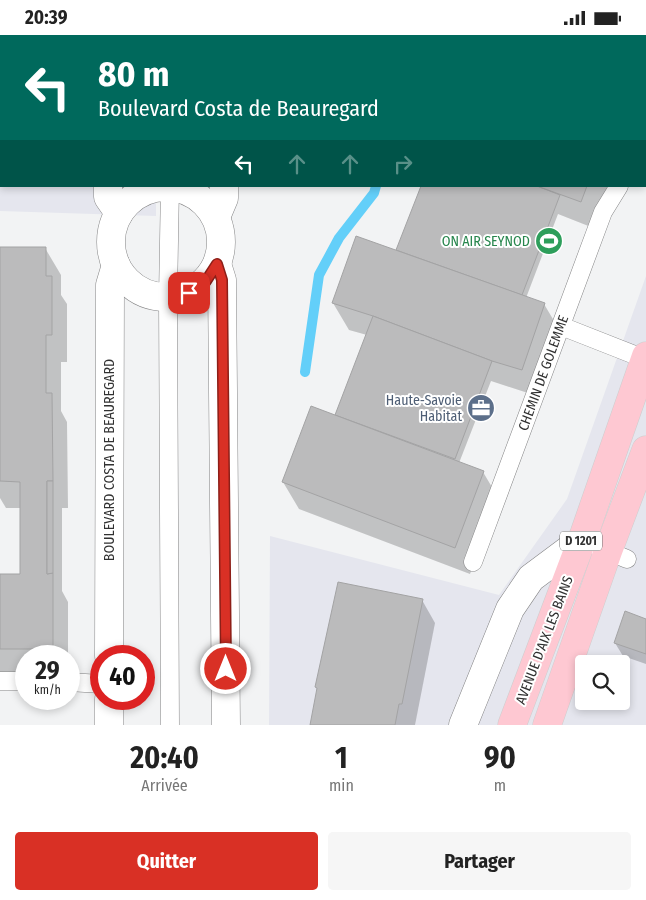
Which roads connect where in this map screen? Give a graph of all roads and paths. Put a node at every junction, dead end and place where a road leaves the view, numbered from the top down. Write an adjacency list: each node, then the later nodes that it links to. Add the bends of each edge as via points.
1 (108, 187): 7 (street, via 108,197)
2 (165, 187): 7 (street, BOULEVARD COSTA DE BEAUREGARD, via 140,192)
3 (170, 187): 11 (lane)
4 (174, 187): 8 (street, BOULEVARD COSTA DE BEAUREGARD, via 205,201)
5 (224, 187): 8 (street, via 224,198)
6 (618, 187): 12 (lane, CHEMIN DE GOLEMME, via 603,212)
7 (119, 213): 10 (street, BOULEVARD COSTA DE BEAUREGARD, via 111,239)
8 (216, 217): 9 (street, BOULEVARD COSTA DE BEAUREGARD, via 222,240)
9 (217, 264): 11 (street, BOULEVARD COSTA DE BEAUREGARD, via 206,281 189,293); 26 (street, BOULEVARD COSTA DE BEAUREGARD, via 222,280)
10 (116, 265): 11 (street, BOULEVARD COSTA DE BEAUREGARD, via 135,287 147,294); 18 (street, BOULEVARD COSTA DE BEAUREGARD, via 110,285)
11 (168, 297): 25 (lane)
12 (561, 326): 13 (lane); 17 (lane, CHEMIN DE GOLEMME)
13 (645, 357): 15 (main road, AVENUE D'AIX LES BAINS / D 1201)
14 (646, 450): 16 (main road, AVENUE D'AIX LES BAINS / D 1201)
15 (582, 540): 16 (lane); 22 (main road, AVENUE D'AIX LES BAINS / D 1201); 27 (street, via 532,578 510,609)
16 (617, 555): 23 (main road, AVENUE D'AIX LES BAINS / D 1201)
17 (473, 562)
18 (109, 645)
19 (0, 681): 20 (lane)
20 (15, 681)
21 (109, 710): 24 (street)
22 (516, 716): 23 (lane)
23 (549, 721)
24 (110, 725)
25 (170, 725)
26 (226, 725)
27 (463, 725)

